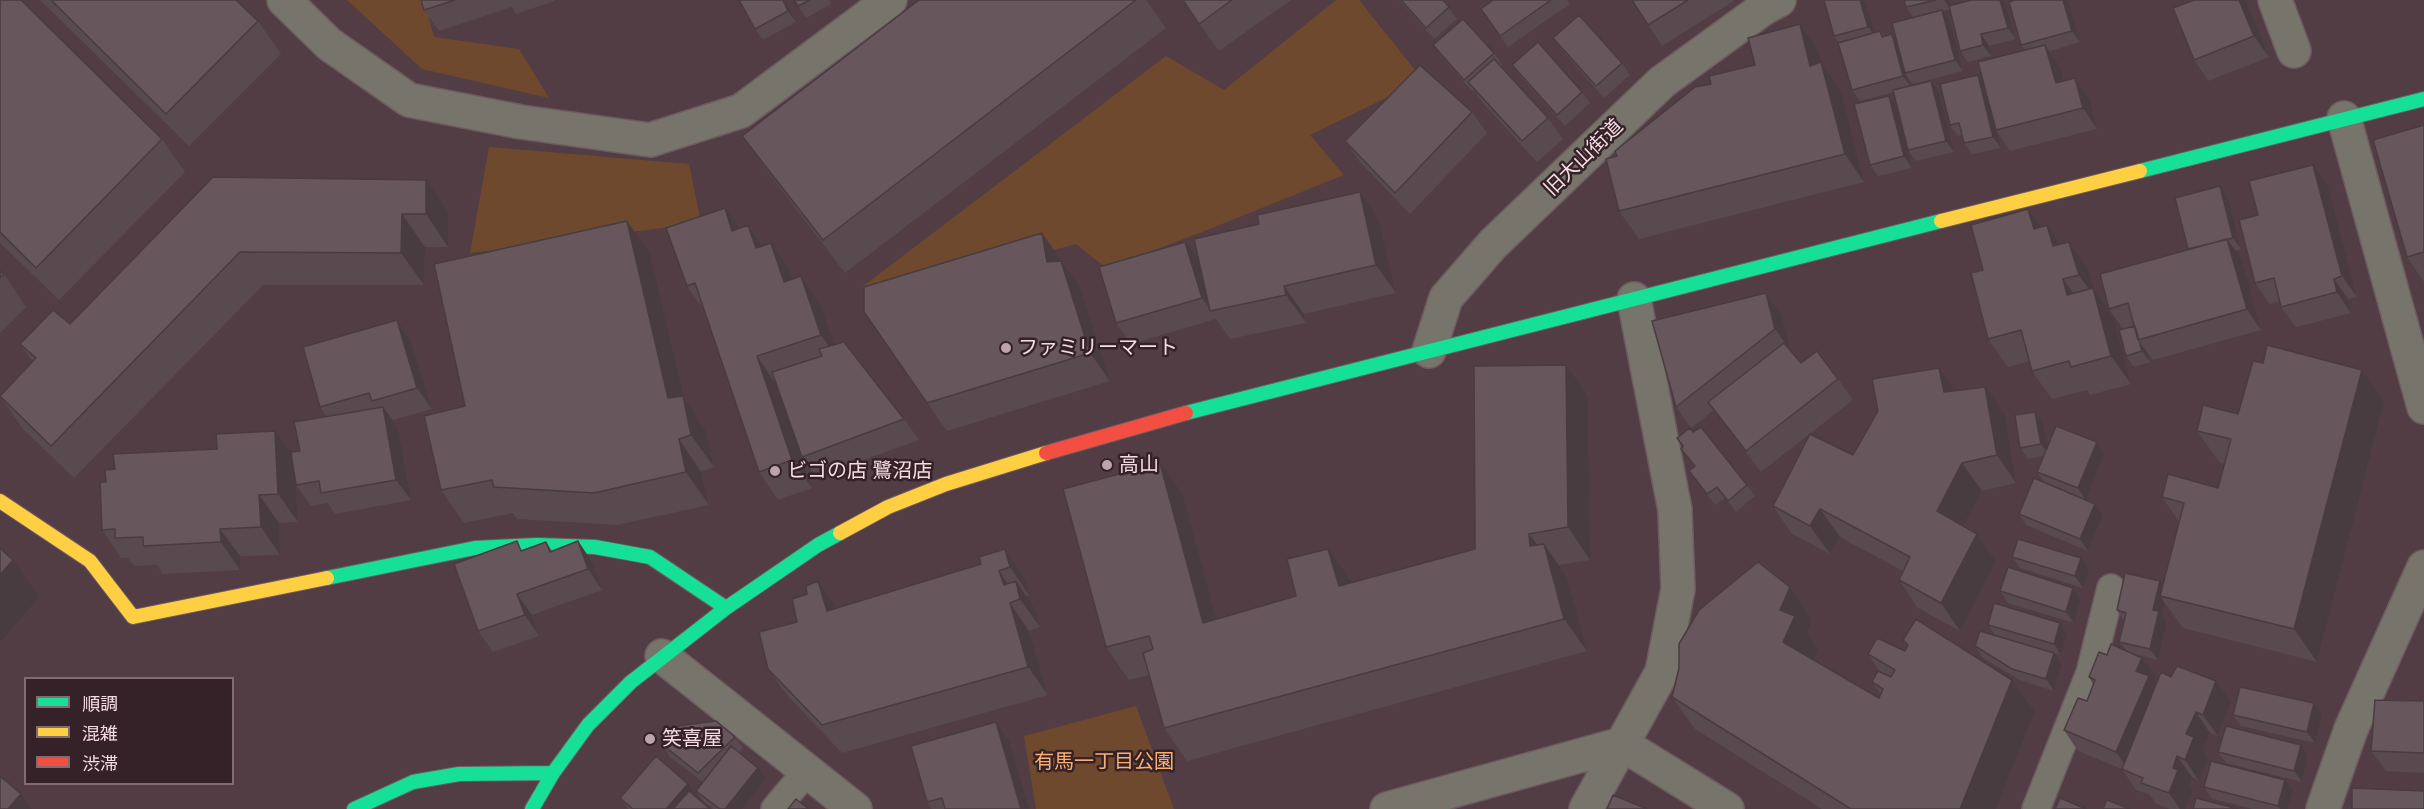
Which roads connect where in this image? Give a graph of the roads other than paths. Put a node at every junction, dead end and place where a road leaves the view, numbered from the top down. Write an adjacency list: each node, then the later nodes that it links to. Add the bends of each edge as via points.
1 (284, 0): 2 (street, via 329,44 409,100 521,122 650,140 741,111)
2 (890, 0)
3 (1779, 0): 9 (street, 旧大山街道, via 1662,82 1493,244 1446,298)
4 (2275, 0): 5 (street)
5 (2294, 51)
6 (2424, 99): 7 (street)
7 (2344, 118): 8 (street); 10 (street)
8 (1634, 299): 9 (street); 16 (street, via 1675,510 1678,589 1662,672)
9 (1429, 351): 14 (street, via 1160,420 946,484 888,507 818,545)
10 (2424, 407)
11 (0, 501): 14 (street, via 90,561 133,617 475,548 537,545 595,547 650,557)
12 (2424, 567): 27 (street, via 2351,729)
13 (2110, 588): 26 (lane, via 2090,673)
14 (726, 608): 15 (street)
15 (662, 656): 17 (street); 18 (street, via 588,725)
16 (1622, 744): 23 (street); 24 (street); 25 (street)
17 (807, 771): 21 (lane); 22 (street)
18 (553, 773): 19 (street, via 459,774 413,782); 20 (street)
19 (354, 809)
20 (532, 809)
21 (775, 809)
22 (855, 809)
23 (1387, 809)
24 (1586, 809)
25 (1728, 809)
26 (2036, 809)
27 (2323, 809)

